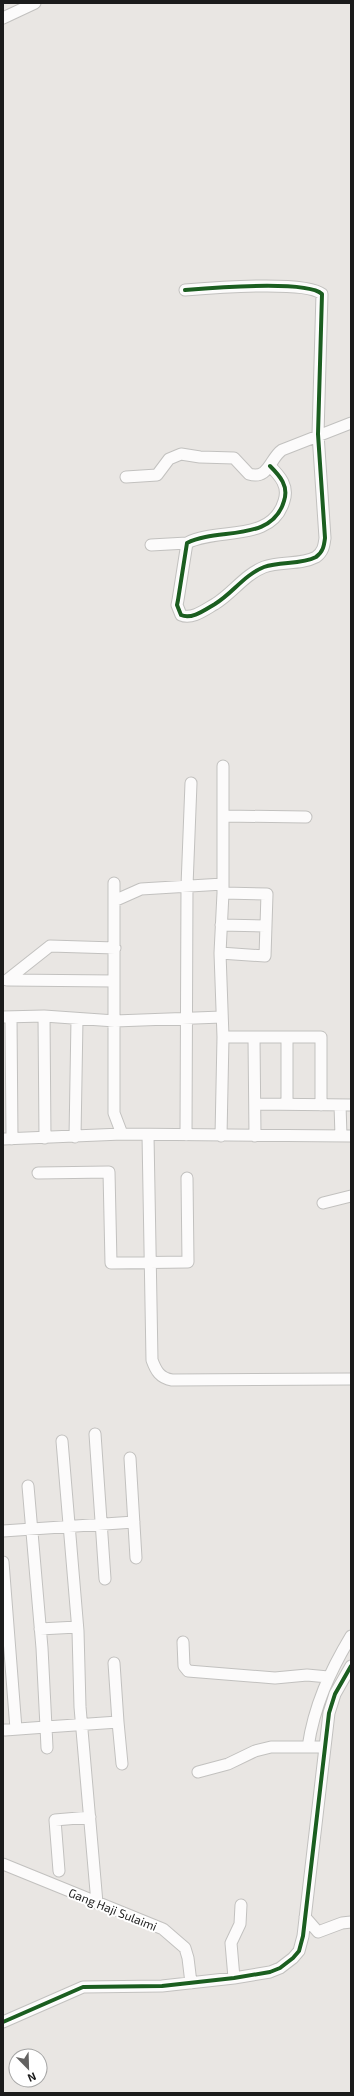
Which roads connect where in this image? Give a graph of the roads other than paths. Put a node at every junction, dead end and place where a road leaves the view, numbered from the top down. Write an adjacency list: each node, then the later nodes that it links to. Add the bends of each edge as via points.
1 (34, 3): 2 (street)
2 (3, 18)
3 (185, 290): 5 (street, via 246,284 309,289 322,294)
4 (351, 423): 5 (street)
5 (318, 434): 6 (street, via 278,452); 8 (street, via 325,538 320,554 309,559 262,568 248,576 219,601 186,617 181,615 177,605)
6 (270, 466): 7 (street, via 261,474 253,475 246,472 234,458 181,454 169,460 157,475); 8 (street, via 279,475 286,492 283,507 274,520 256,529)
7 (126, 477)
8 (187, 543): 9 (street)
9 (151, 545)
10 (223, 766): 12 (street)
11 (191, 783): 15 (street)
12 (223, 816): 13 (street); 16 (street)
13 (306, 817)
14 (114, 883): 17 (street)
15 (187, 886): 16 (street); 17 (street, via 141,889); 27 (street)
16 (223, 889): 18 (street); 19 (street, via 267,894)
17 (114, 901): 20 (street)
18 (220, 925): 19 (street); 21 (street)
19 (266, 926): 21 (street, via 264,956)
20 (115, 948): 22 (street); 22 (street, via 50,946 7,980)
21 (220, 953): 25 (street)
22 (114, 981): 28 (street)
23 (44, 1016): 24 (street); 26 (street); 43 (street)
24 (7, 1017): 44 (street)
25 (222, 1017): 27 (street); 29 (street)
26 (77, 1019): 28 (street); 42 (street)
27 (188, 1019): 28 (street); 38 (street)
28 (115, 1021): 36 (street, via 114,1114)
29 (223, 1037): 30 (street); 39 (street)
30 (254, 1038): 31 (street); 32 (street)
31 (287, 1038): 33 (street); 34 (street, via 321,1037)
32 (255, 1104): 33 (street); 40 (street)
33 (287, 1104): 34 (street)
34 (320, 1104): 35 (street)
35 (346, 1105): 41 (street)
36 (122, 1134): 37 (street); 42 (street)
37 (148, 1135): 38 (street); 49 (street)
38 (186, 1135): 39 (street)
39 (222, 1136): 40 (street)
40 (255, 1136): 41 (street)
41 (346, 1136)
42 (75, 1137): 43 (street)
43 (45, 1138): 44 (street)
44 (8, 1139)
45 (38, 1173): 49 (street, via 109,1172 111,1263)
46 (188, 1178): 49 (street, via 188,1262)
47 (351, 1196): 48 (street)
48 (323, 1203)
49 (150, 1262): 50 (street, via 152,1360 158,1374 164,1378)
50 (351, 1379)
51 (95, 1434): 56 (street)
52 (62, 1441): 57 (street)
53 (130, 1458): 55 (street)
54 (28, 1486): 58 (street)
55 (134, 1522): 56 (street); 60 (street)
56 (101, 1523): 57 (street); 62 (street)
57 (69, 1526): 58 (street); 63 (street)
58 (31, 1529): 59 (street); 64 (street)
59 (3, 1530)
60 (136, 1558)
61 (3, 1562): 73 (street, via 11,1730)
62 (105, 1579)
63 (77, 1627): 64 (street); 72 (street)
64 (40, 1629): 73 (street)
65 (351, 1636): 67 (street)
66 (183, 1642): 70 (street, via 184,1666 188,1671 275,1678)
67 (347, 1651): 70 (street)
68 (114, 1663): 71 (street)
69 (351, 1666): 74 (street)
70 (328, 1676): 74 (street)
71 (118, 1722): 72 (street); 77 (street)
72 (82, 1724): 73 (street); 79 (street)
73 (46, 1727): 76 (street)
74 (318, 1728): 75 (street); 75 (street)
75 (315, 1747): 78 (street, via 262,1748 228,1764); 84 (street)
76 (47, 1748)
77 (122, 1764)
78 (198, 1772)
79 (90, 1817): 81 (street, via 55,1820); 82 (street)
80 (3, 1864): 82 (street, Gang Haji Sulaimi)
81 (59, 1871)
82 (96, 1903): 87 (street, Gang Haji Sulaimi, via 163,1929 177,1939 187,1953)
83 (241, 1905): 86 (street, via 240,1924 231,1943)
84 (305, 1917): 85 (street, via 318,1932); 86 (street, via 299,1951 288,1963 270,1972)
85 (351, 1922)
86 (234, 1978): 87 (street)
87 (191, 1984): 88 (street, via 83,1987)
88 (3, 2022)

